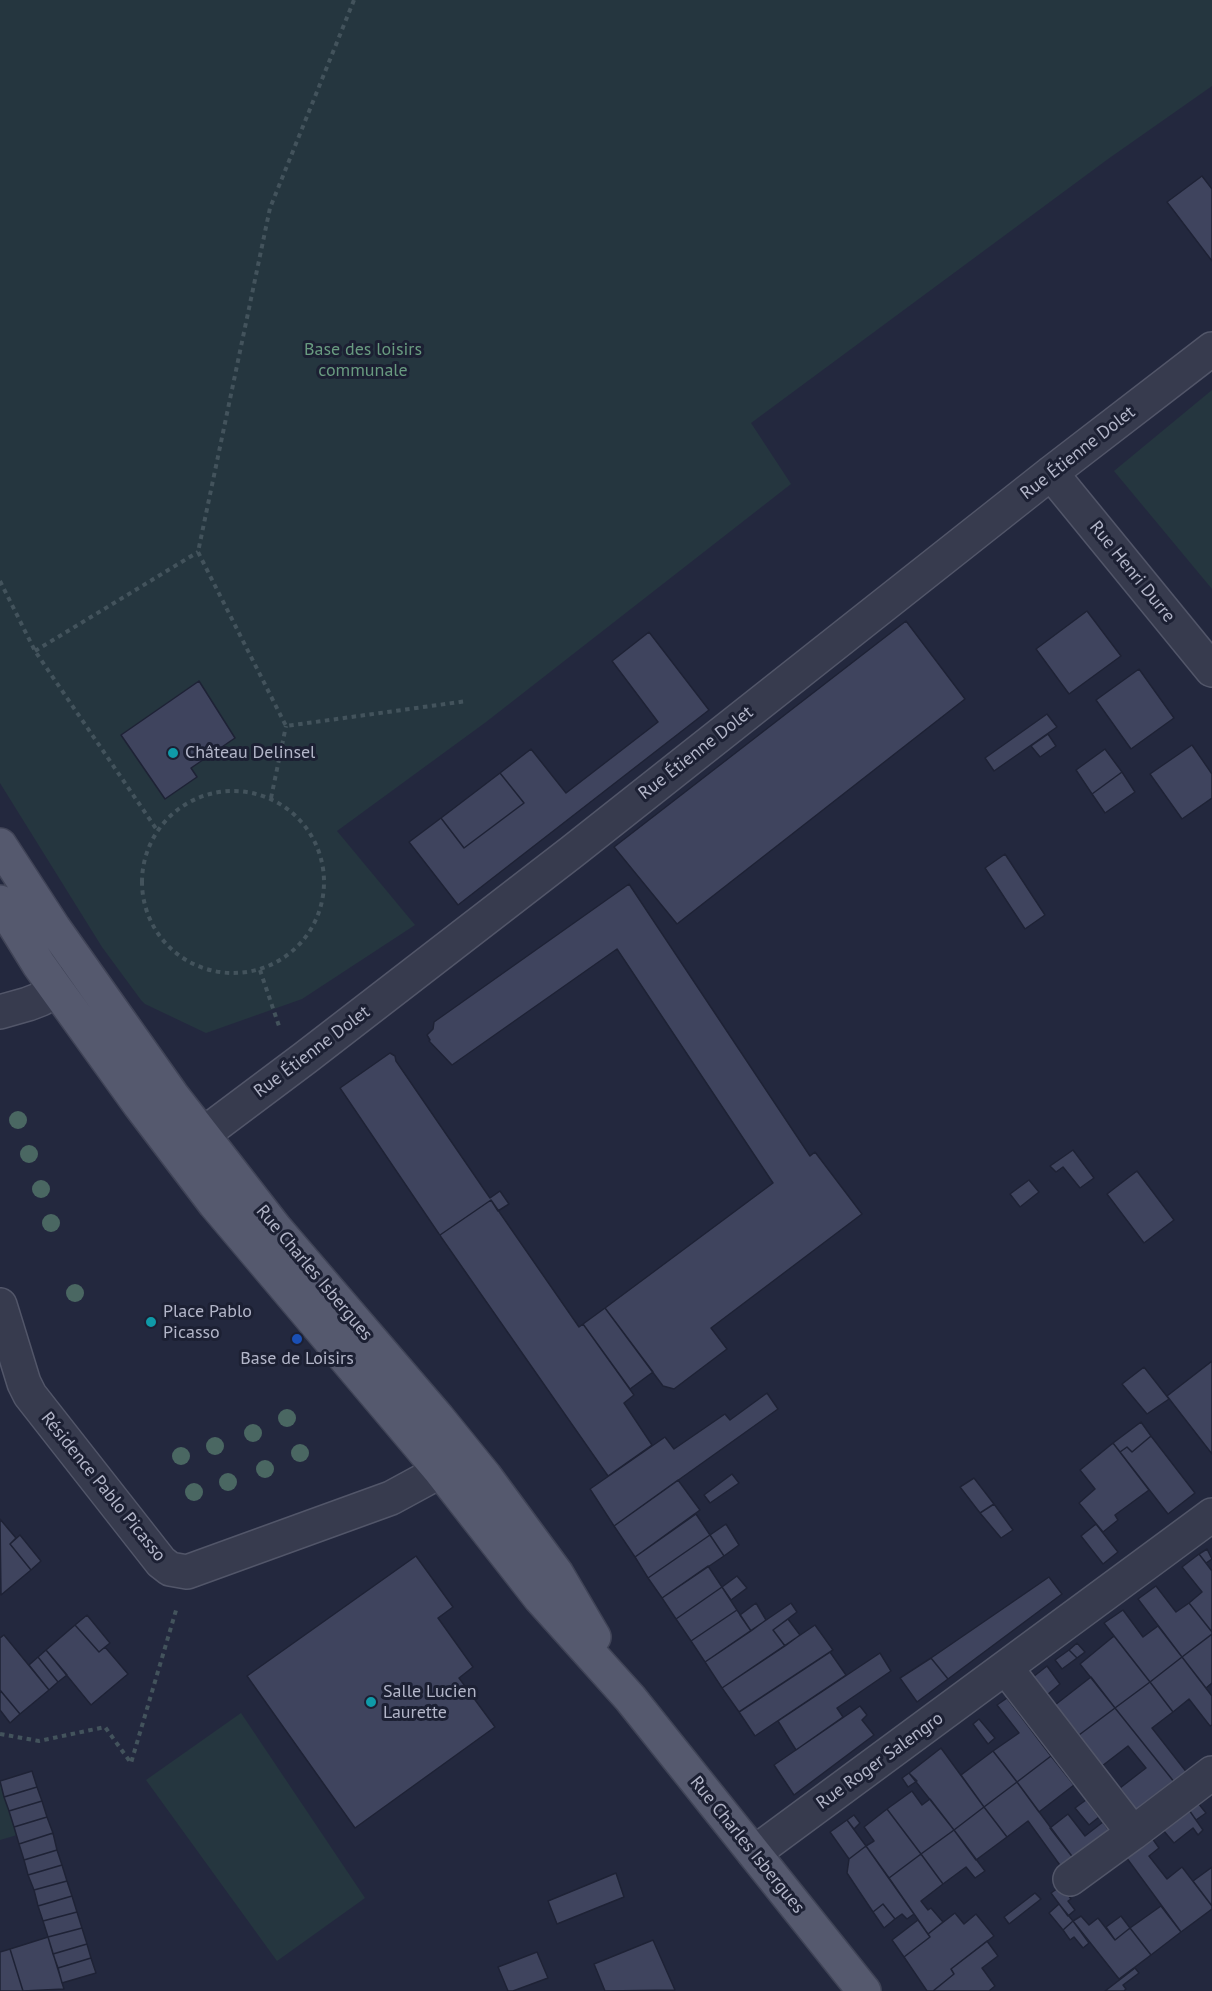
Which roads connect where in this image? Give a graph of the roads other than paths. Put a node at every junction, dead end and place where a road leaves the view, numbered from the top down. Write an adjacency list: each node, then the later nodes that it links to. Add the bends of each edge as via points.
1 (1212, 349): 2 (street, Rue Étienne Dolet)
2 (1051, 473): 3 (street, Rue Henri Durre); 9 (street, Rue Étienne Dolet, via 573,851)
3 (1212, 670)
4 (0, 844): 6 (main road, Rue Charles Isbergues)
5 (0, 902): 7 (main road, Rue Charles Isbergues)
6 (84, 972): 7 (street); 9 (main road, Rue Charles Isbergues)
7 (56, 990): 8 (street); 9 (main road, Rue Charles Isbergues)
8 (0, 1012)
9 (189, 1145): 12 (main road, Rue Charles Isbergues, via 276,1229)
10 (0, 1305): 11 (street, Résidence Pablo Picasso)
11 (5, 1341): 12 (street, Résidence Pablo Picasso, via 39,1407 170,1569 187,1572 391,1498)
12 (451, 1459): 17 (main road, Rue Charles Isbergues, via 519,1520 557,1574 630,1698)
13 (1212, 1515): 14 (street, Rue Roger Salengro)
14 (1006, 1668): 16 (street); 17 (street, Rue Roger Salengro)
15 (1212, 1773): 16 (street)
16 (1132, 1833): 18 (street)
17 (754, 1853): 19 (main road, Rue Charles Isbergues)
18 (1070, 1879)
19 (864, 1991)

